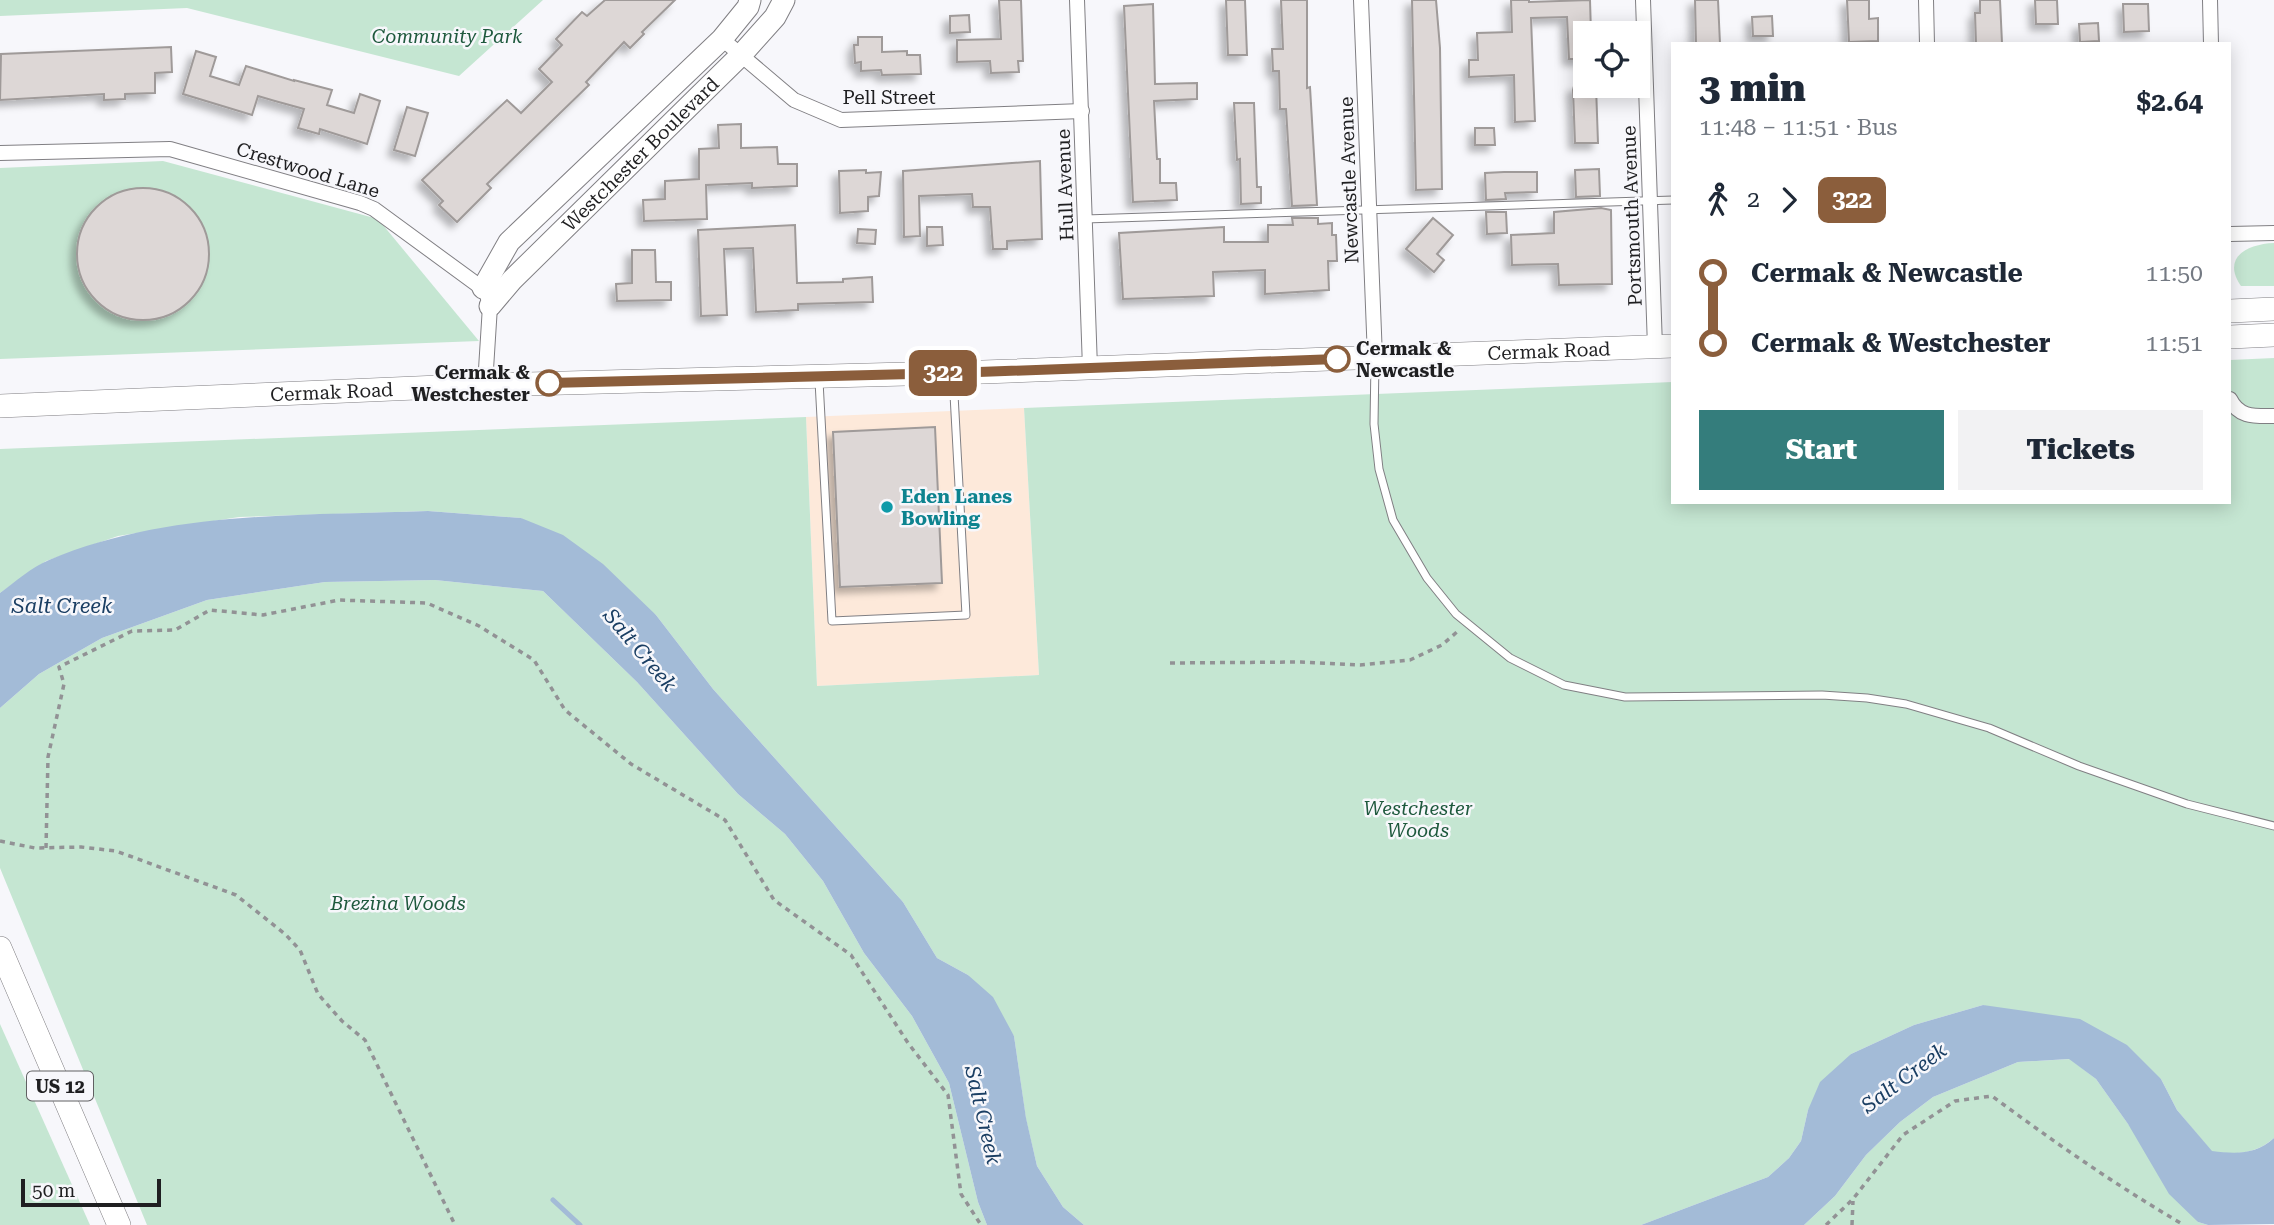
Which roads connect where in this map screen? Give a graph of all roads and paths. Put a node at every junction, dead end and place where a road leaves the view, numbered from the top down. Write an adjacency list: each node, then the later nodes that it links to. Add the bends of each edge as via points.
1 (750, 0): 8 (street, Westchester Boulevard)
2 (784, 0): 11 (street, Westchester Boulevard)
3 (1077, 0): 12 (street, Hull Avenue)
4 (1361, 0): 16 (street, Newcastle Avenue)
5 (1643, 0): 15 (street, Portsmouth Avenue)
6 (1926, 0): 9 (street)
7 (2210, 0): 10 (street)
8 (722, 39): 11 (street, Pell Street); 20 (street, Westchester Boulevard, via 509,242)
9 (1927, 42)
10 (2211, 42)
11 (741, 55): 12 (street, Pell Street, via 794,100 841,120); 20 (street, Westchester Boulevard, via 527,265)
12 (1082, 111): 17 (street, Hull Avenue)
13 (0, 153): 20 (street, Crestwood Lane, via 173,149 368,206)
14 (1671, 200): 15 (lane)
15 (1651, 201): 16 (lane); 25 (street, Portsmouth Avenue)
16 (1369, 210): 17 (lane); 26 (street, Newcastle Avenue)
17 (1085, 219): 27 (street, Hull Avenue)
18 (2274, 233): 19 (street)
19 (2231, 234)
20 (487, 297): 30 (street)
21 (2274, 309): 22 (main road)
22 (2231, 311)
23 (2274, 335): 24 (main road)
24 (2231, 337)
25 (1664, 346): 26 (main road, Cermak Road)
26 (1375, 358): 27 (main road, Cermak Road); 34 (lane, via 1374,424 1393,520 1427,578)
27 (1090, 368): 28 (main road, Cermak Road)
28 (952, 373): 29 (main road, Cermak Road); 29 (lane, via 966,615 832,621)
29 (818, 377): 30 (main road, Cermak Road)
30 (485, 385): 32 (main road, Cermak Road)
31 (2231, 401): 33 (street, via 2235,410 2251,417)
32 (0, 405)
33 (2274, 416)
34 (1467, 623): 35 (path, via 1442,645 1410,660 1360,665); 36 (lane, via 1510,657 1564,685 1625,697 1822,695 1906,704 1989,728 2187,804)
35 (1170, 663)
36 (2274, 825)
37 (0, 841): 38 (path)
38 (46, 848): 42 (path, via 116,851 236,895 285,934 300,950 318,994 365,1040); 43 (path, via 48,757 64,684 59,667 132,631 175,630 210,610 263,615 339,600 427,603 480,626 534,660 565,710 631,764 726,820 774,900 851,955 947,1095 961,1194)
39 (0, 947): 41 (main road, US 12)
40 (1853, 1199): 44 (path); 45 (path); 46 (path, via 1903,1135 1955,1101 1992,1096)
41 (119, 1225)
42 (455, 1225)
43 (981, 1225)
44 (1826, 1225)
45 (1852, 1225)
46 (2184, 1225)

